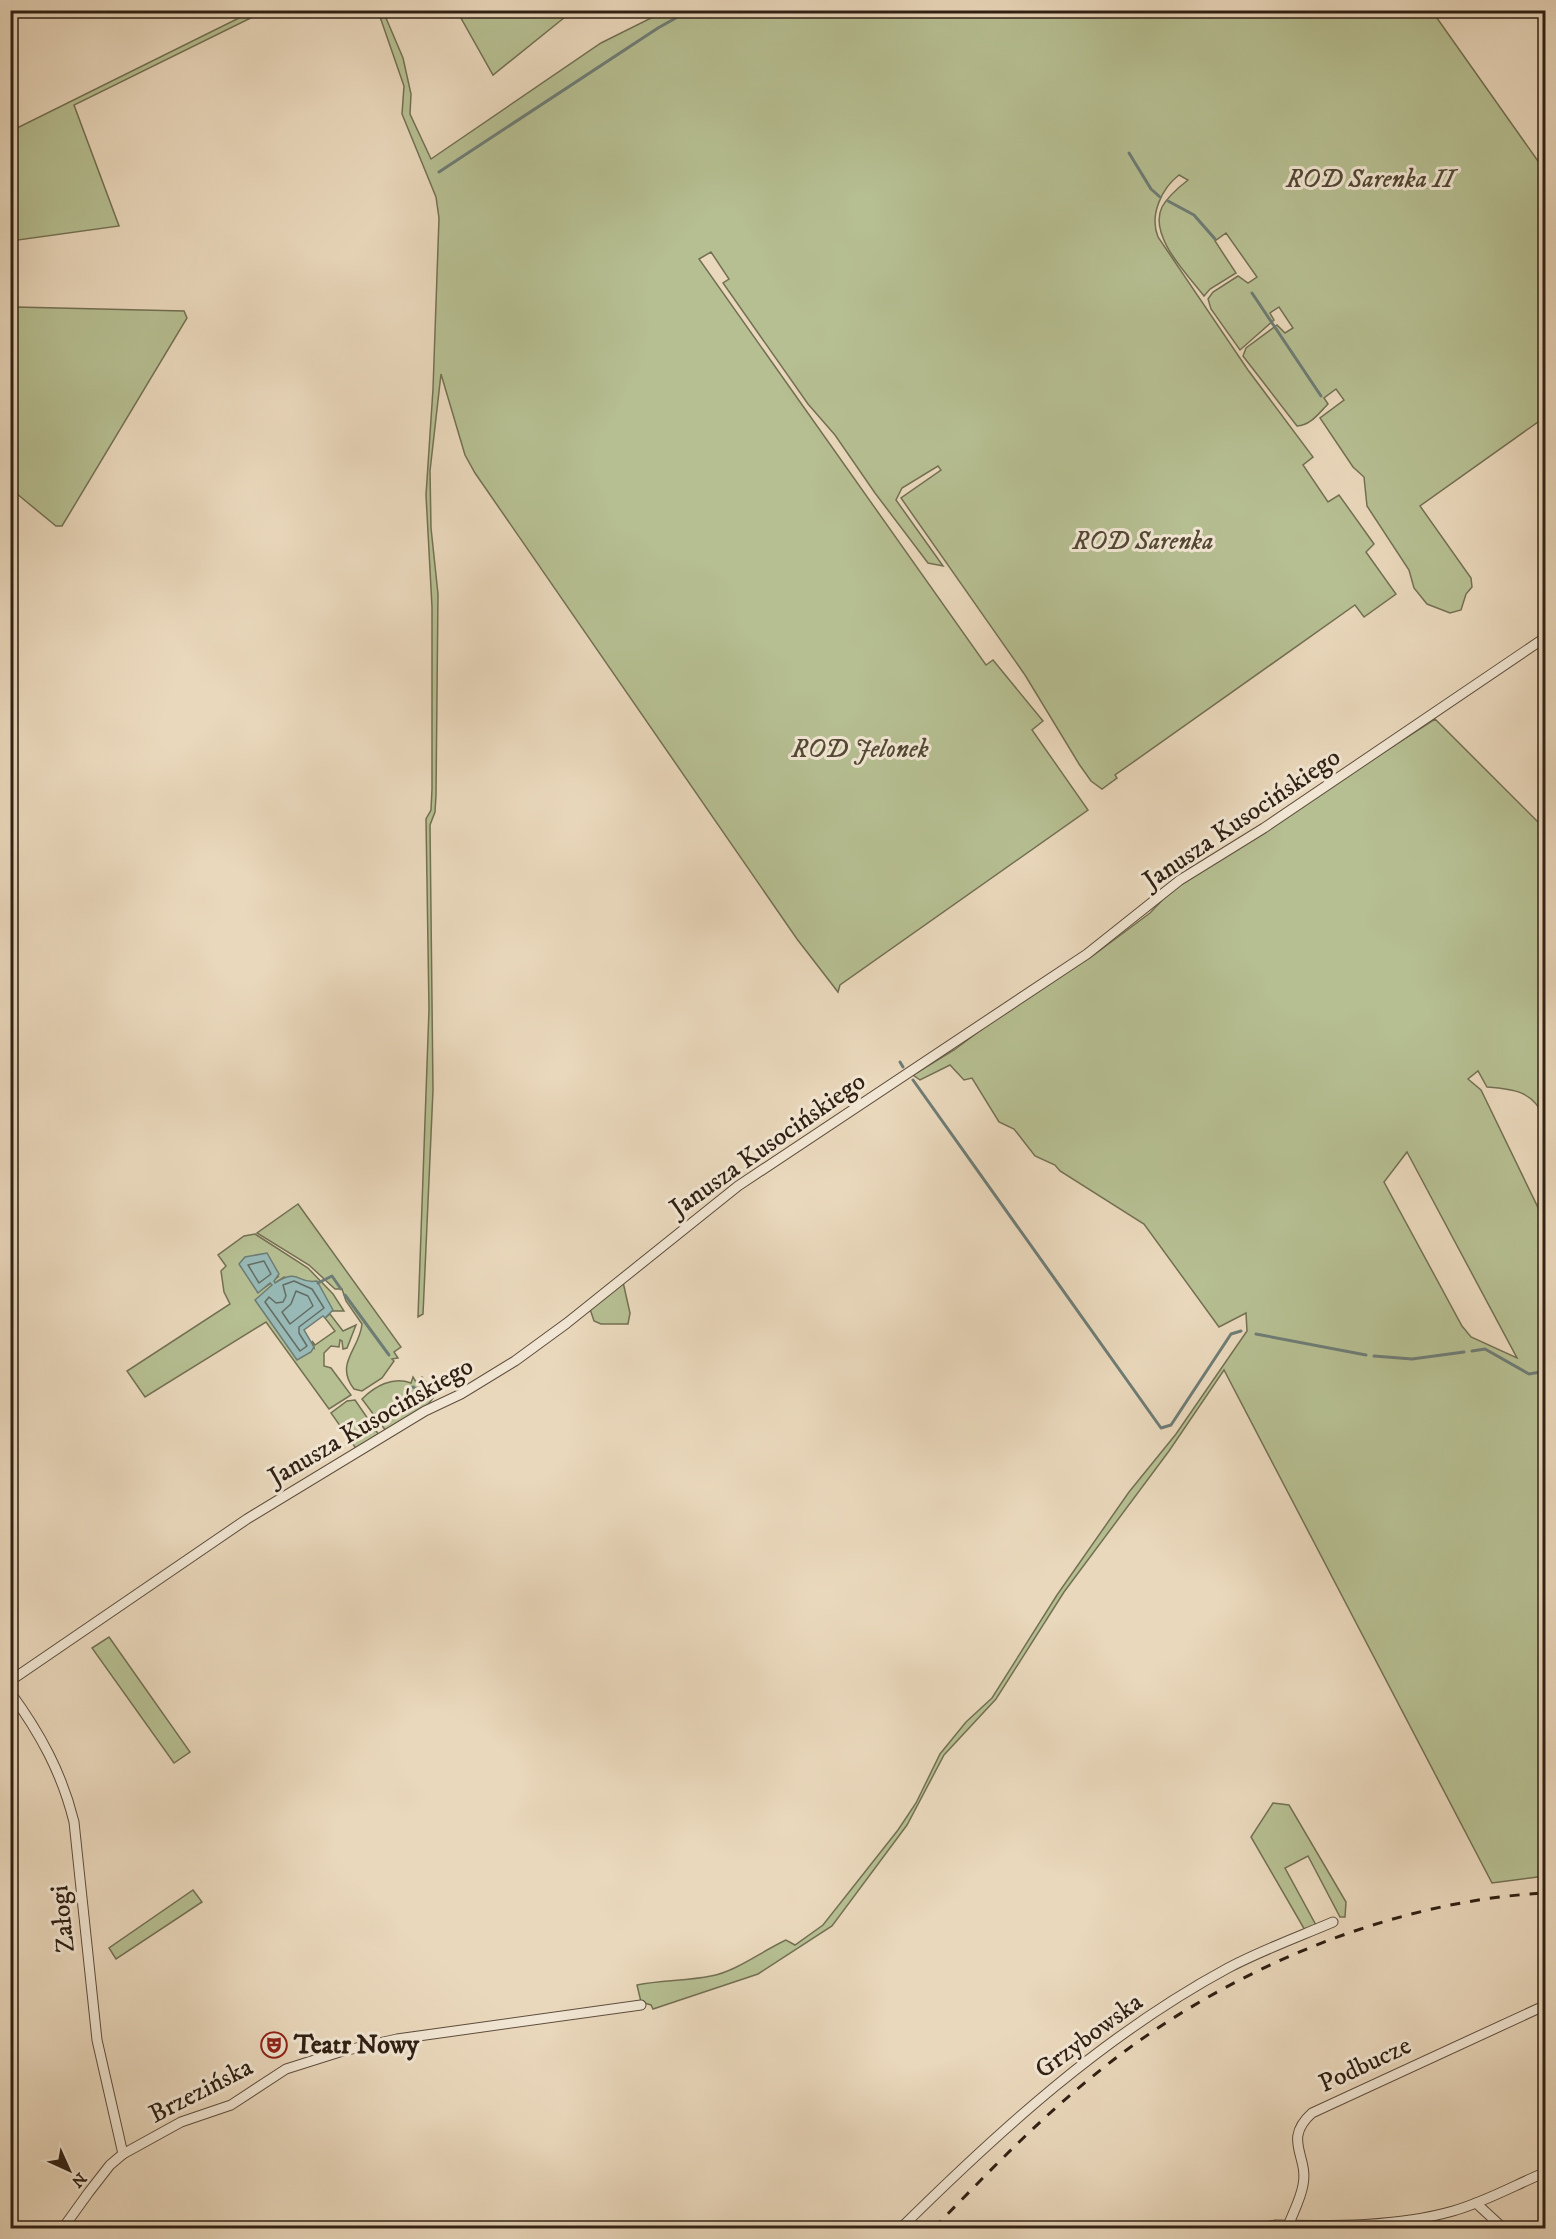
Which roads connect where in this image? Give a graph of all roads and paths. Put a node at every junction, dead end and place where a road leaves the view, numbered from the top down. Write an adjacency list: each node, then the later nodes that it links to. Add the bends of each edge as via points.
1 (1545, 637): 2 (street, Janusza Kusocińskiego, via 1180,880 1087,954 738,1186 515,1361 247,1519)
2 (10, 1681)
3 (10, 1692): 7 (street, Załogi, via 42,1740 67,1793 74,1822 97,2040)
4 (1333, 1922): 12 (street, Grzybowska, via 1229,1968 1099,2051 984,2146)
5 (641, 2005): 7 (street, Brzezińska, via 397,2038 343,2051 286,2070 231,2105 181,2122)
6 (1545, 2005): 10 (street, Podbucze, via 1312,2114 1299,2128 1304,2184)
7 (123, 2154): 11 (street, Brzezińska, via 110,2165)
8 (1545, 2172): 9 (street)
9 (1476, 2203): 10 (street, via 1450,2212 1379,2223); 14 (street)
10 (1288, 2226): 13 (street)
11 (63, 2229)
12 (901, 2229)
13 (1259, 2229)
14 (1503, 2229)

